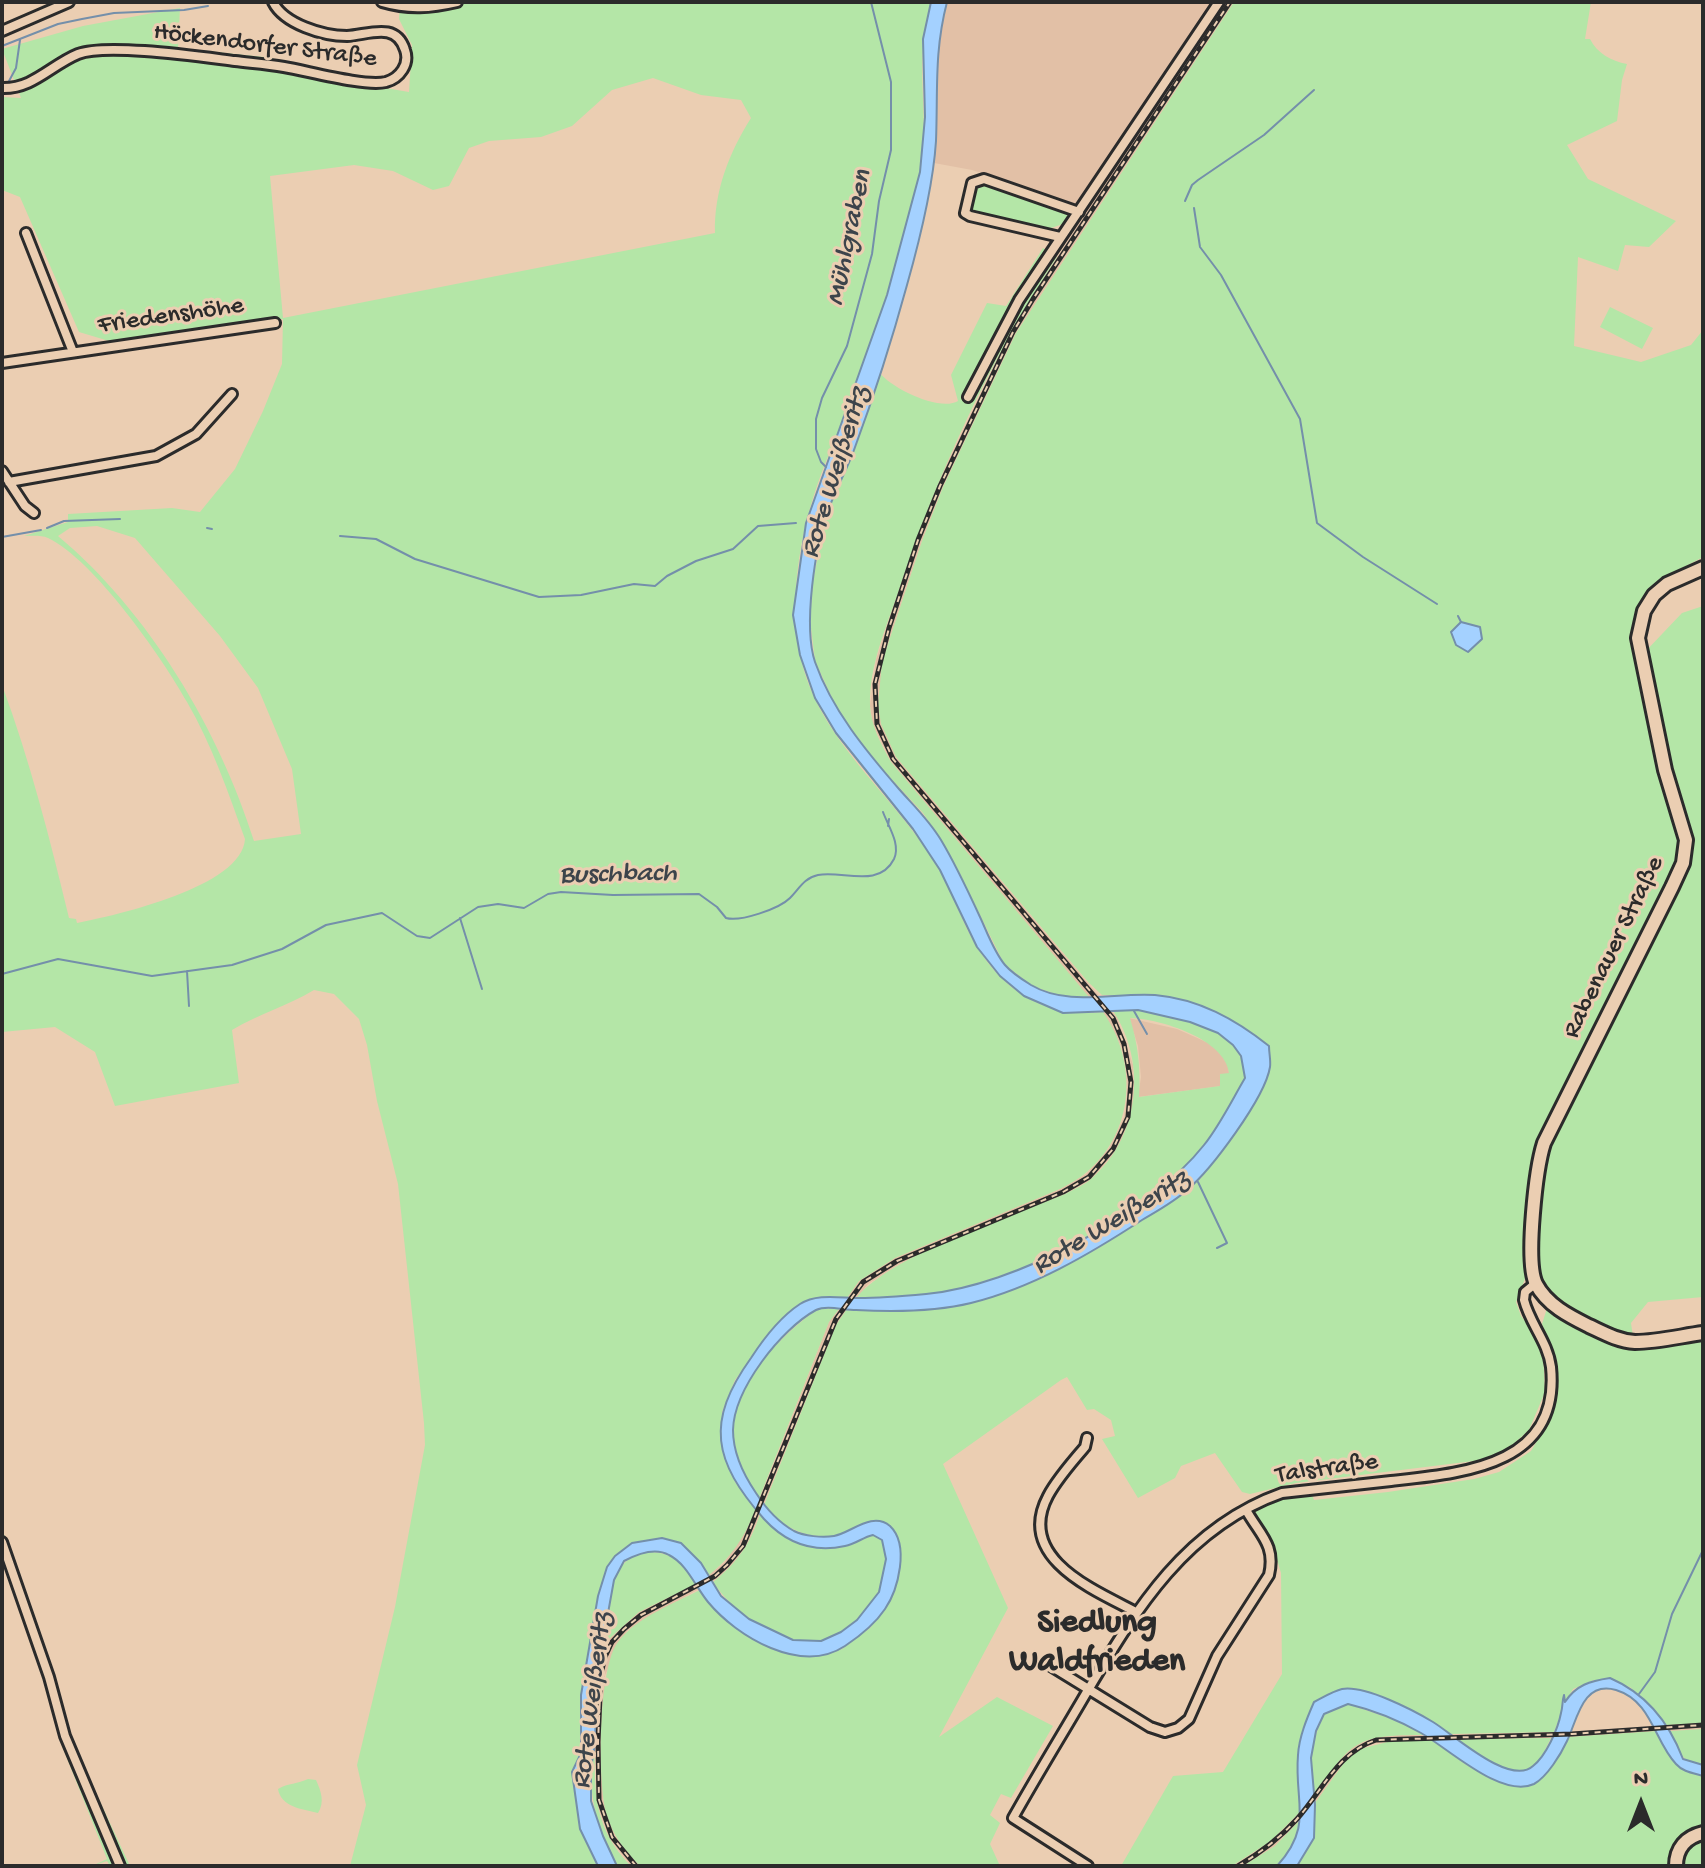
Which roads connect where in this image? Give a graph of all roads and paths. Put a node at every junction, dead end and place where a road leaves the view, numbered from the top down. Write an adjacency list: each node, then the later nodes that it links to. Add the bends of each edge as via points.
1 (69, 2): 6 (street)
2 (273, 2): 7 (street, Höckendorfer Straße, via 278,12 321,32 388,32 400,40 405,66 385,82 368,82 216,59 94,51 78,54 28,84)
3 (383, 2): 4 (street, via 431,8)
4 (457, 2)
5 (1219, 2): 8 (street)
6 (2, 31)
7 (2, 88)
8 (1079, 212): 10 (street); 10 (street, via 984,179 972,183 965,213)
9 (26, 233): 12 (street, Friedenshöhe)
10 (1060, 237): 15 (street, via 1019,300)
11 (275, 323): 12 (street, Friedenshöhe)
12 (73, 352): 13 (street, Friedenshöhe)
13 (2, 363)
14 (232, 394): 17 (street, via 196,434 156,456)
15 (968, 397)
16 (2, 471): 17 (street)
17 (9, 482): 18 (street)
18 (34, 513)
19 (1703, 568): 20 (main road, Rabenauer Straße, via 1654,595 1640,623 1639,652 1686,848 1672,887 1544,1143 1533,1241)
20 (1536, 1283): 21 (main road, via 1567,1316 1611,1336 1644,1341); 23 (street, Talstraße, via 1524,1300 1547,1349 1551,1392 1547,1413 1513,1452 1459,1473 1282,1493)
21 (1703, 1333)
22 (1087, 1438): 25 (street, via 1048,1496 1040,1525 1044,1545 1064,1571)
23 (1246, 1510): 25 (street, Talstraße, via 1171,1568); 27 (street, via 1269,1547 1269,1575 1217,1656 1189,1719 1165,1732)
24 (2, 1542): 29 (street, via 65,1736)
25 (1136, 1612): 27 (street, Talstraße)
26 (1046, 1663): 27 (street)
27 (1088, 1690): 30 (street, Talstraße, via 1013,1818)
28 (1703, 1833): 31 (main road, via 1686,1841 1676,1855)
29 (120, 1866)
30 (1088, 1866)
31 (1676, 1866)

